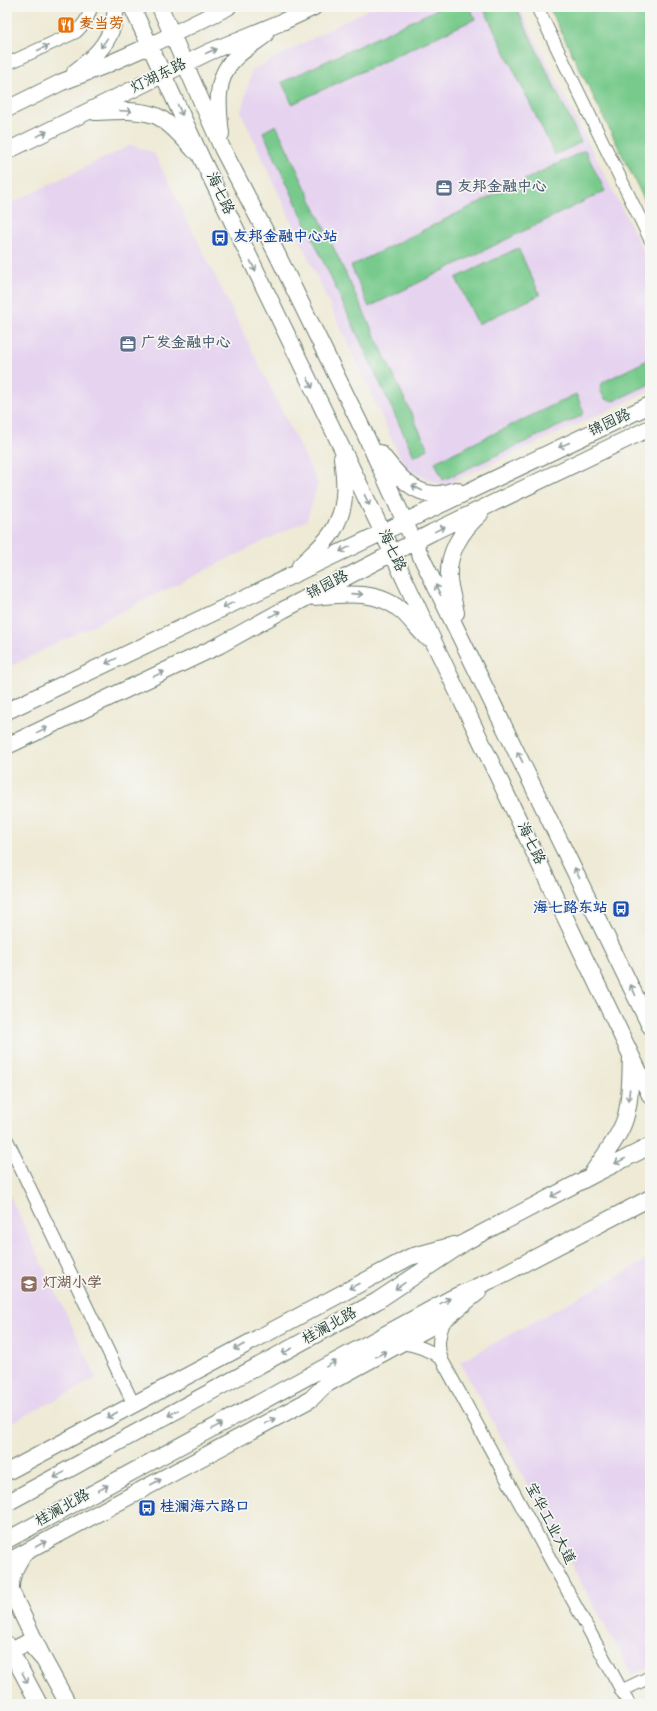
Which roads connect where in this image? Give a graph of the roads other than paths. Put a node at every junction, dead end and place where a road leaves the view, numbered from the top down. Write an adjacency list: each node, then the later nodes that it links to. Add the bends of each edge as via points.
1 (91, 7): 11 (street, one-way to 1, via 76,32 87,19)
2 (116, 7): 14 (main road, one-way to 14, via 111,33 103,46 89,61)
3 (132, 7): 10 (main road, 海七路)
4 (160, 7): 9 (main road)
5 (228, 7): 9 (main road)
6 (314, 7): 8 (main road, 灯湖东路)
7 (537, 7): 20 (street)
8 (282, 22): 12 (main road, 灯湖东路, one-way to 8, via 209,52); 17 (main road, via 235,58 225,71 220,84 218,104)
9 (172, 34): 10 (main road); 12 (main road)
10 (151, 45): 13 (main road, 海七路); 14 (main road)
11 (7, 64)
12 (185, 65): 13 (main road, 灯湖东路); 17 (main road)
13 (164, 75): 16 (main road, 灯湖东路); 19 (main road, 海七路, one-way to 19)
14 (62, 82): 15 (main road)
15 (7, 109)
16 (87, 113): 18 (main road, 灯湖东路, one-way to 16); 19 (main road, one-way to 19, via 122,111 155,116 172,127)
17 (222, 148): 23 (main road)
18 (7, 152)
19 (201, 157): 24 (main road, 海七路, one-way to 24)
20 (650, 239)
21 (650, 405): 25 (main road, 锦园路, one-way to 25)
22 (650, 428): 26 (main road, 锦园路)
23 (365, 434): 25 (main road, one-way to 23, via 435,494 416,490 398,475); 27 (main road)
24 (340, 445): 28 (main road, 海七路, one-way to 28); 31 (main road, via 344,502 337,524 322,544)
25 (481, 484): 27 (main road, 锦园路)
26 (492, 504): 29 (main road, 锦园路, one-way to 26); 33 (main road, via 468,525 457,542 451,560 449,580)
27 (406, 521): 28 (main road, 锦园路); 29 (main road)
28 (382, 531): 30 (main road, 海七路); 31 (main road, 锦园路, one-way to 31)
29 (414, 542): 30 (main road, 锦园路); 33 (main road, one-way to 29)
30 (392, 553): 32 (main road, 锦园路); 34 (main road, 海七路)
31 (292, 574): 35 (main road, 锦园路, one-way to 35)
32 (305, 598): 34 (main road, one-way to 34, via 345,594 368,595 386,601 402,611); 36 (main road, 锦园路, one-way to 32, via 220,645)
33 (462, 638): 37 (main road, one-way to 33)
34 (436, 649): 38 (main road, 海七路)
35 (7, 711)
36 (7, 746)
37 (650, 1026)
38 (631, 1056): 39 (main road, 海七路); 42 (main road, one-way to 42, via 625,1120 612,1145)
39 (650, 1095)
40 (7, 1140): 53 (street)
41 (650, 1146): 42 (main road, 桂澜北路, one-way to 42)
42 (590, 1176): 46 (main road, 桂澜北路, one-way to 46)
43 (650, 1198): 45 (main road, 桂澜北路)
44 (650, 1207): 45 (main road)
45 (618, 1215): 47 (main road, 桂澜北路)
46 (467, 1241): 53 (main road, one-way to 53, via 410,1257); 55 (main road, 桂澜北路, one-way to 55, via 377,1301)
47 (496, 1278): 48 (main road); 52 (main road, 桂澜北路, one-way to 47, via 452,1298)
48 (445, 1319): 49 (main road); 50 (street, via 439,1333 438,1345)
49 (401, 1343): 50 (street, via 414,1344 433,1351); 51 (main road, one-way to 49)
50 (442, 1360): 62 (street, 宝华工业大道)
51 (325, 1385): 52 (main road); 57 (main road, one-way to 51, via 311,1399)
52 (263, 1400): 56 (main road, 桂澜北路, one-way to 52)
53 (134, 1403): 54 (main road, one-way to 54)
54 (7, 1472)
55 (7, 1503)
56 (7, 1540)
57 (24, 1553): 58 (main road); 60 (main road, via 13,1570 11,1591)
58 (7, 1562)
59 (9, 1648): 60 (main road, via 28,1642); 63 (main road, one-way to 63)
60 (44, 1660): 64 (main road)
61 (650, 1677): 62 (street)
62 (621, 1691): 65 (street, 宝华工业大道)
63 (38, 1704)
64 (68, 1704)
65 (629, 1704)

